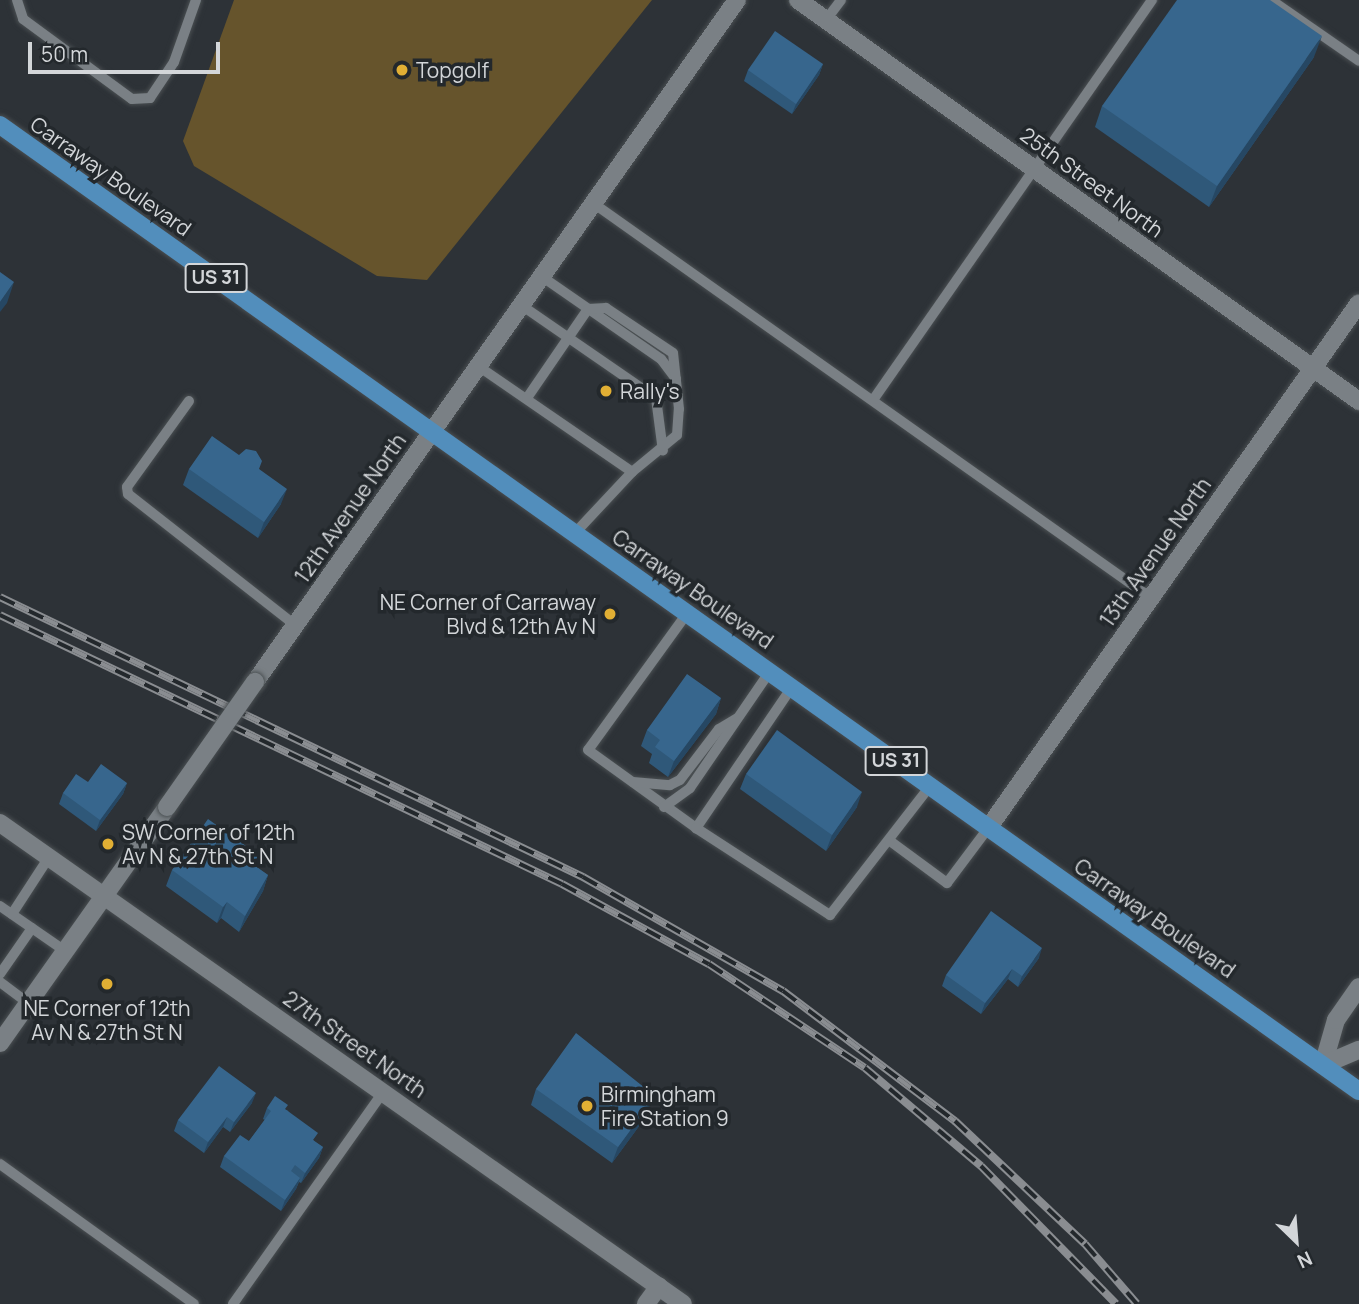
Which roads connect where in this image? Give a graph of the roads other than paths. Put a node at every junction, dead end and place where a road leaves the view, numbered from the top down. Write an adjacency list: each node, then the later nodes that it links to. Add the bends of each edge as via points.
1 (17, 0): 2 (lane, via 23,19 132,99 150,98 174,62)
2 (196, 0)
3 (737, 0): 12 (street, 12th Avenue North)
4 (798, 0): 8 (street, 25th Street North)
5 (841, 0): 8 (lane)
6 (1152, 0): 11 (lane)
7 (1271, 0): 9 (lane)
8 (826, 20): 11 (street, 25th Street North)
9 (1359, 61)
10 (0, 125): 24 (main road, Carraway Boulevard / US 31)
11 (1034, 169): 19 (street, 25th Street North); 21 (lane)
12 (593, 203): 13 (street, 12th Avenue North); 21 (lane)
13 (541, 276): 15 (street, 12th Avenue North); 16 (lane)
14 (1359, 303): 19 (street, 13th Avenue North)
15 (521, 305): 17 (lane); 18 (street, 12th Avenue North)
16 (588, 309): 17 (lane); 25 (lane, via 661,359 678,381 677,435)
17 (568, 337): 20 (lane); 25 (lane, via 656,398)
18 (478, 366): 20 (lane); 24 (street, 12th Avenue North)
19 (1313, 368): 23 (street, 25th Street North); 28 (street, 13th Avenue North)
20 (527, 398): 26 (lane)
21 (873, 400): 28 (lane)
22 (188, 401): 30 (lane, via 127,487 128,494)
23 (1359, 401)
24 (432, 431): 27 (main road, Carraway Boulevard / US 31); 30 (street, 12th Avenue North)
25 (663, 451): 26 (lane)
26 (632, 472): 27 (lane)
27 (575, 533): 29 (main road, Carraway Boulevard / US 31)
28 (1151, 598): 38 (street, 13th Avenue North)
29 (688, 612): 31 (main road, Carraway Boulevard / US 31); 34 (lane, via 588,750)
30 (295, 625): 42 (street, 12th Avenue North, bridge)
31 (770, 671): 32 (main road, Carraway Boulevard / US 31); 33 (lane)
32 (792, 687): 35 (main road, Carraway Boulevard / US 31); 39 (lane)
33 (741, 716): 34 (lane, via 719,729 680,780 670,785); 36 (lane, via 690,788)
34 (633, 782): 36 (lane)
35 (930, 786): 38 (main road, Carraway Boulevard / US 31); 40 (lane)
36 (664, 807): 39 (lane)
37 (0, 822): 41 (street, 27th Street North)
38 (989, 827): 40 (lane, via 947,883); 53 (main road, Carraway Boulevard / US 31)
39 (696, 828): 40 (lane, via 830,915)
40 (890, 841)
41 (49, 857): 42 (street, 27th Street North); 44 (lane)
42 (104, 896): 46 (street, 12th Avenue North); 55 (street, 27th Street North)
43 (0, 906): 44 (lane)
44 (12, 914): 45 (lane)
45 (32, 928): 46 (lane); 47 (lane)
46 (65, 951): 50 (street, 12th Avenue North)
47 (0, 974)
48 (0, 982): 50 (lane)
49 (1359, 987): 53 (street, via 1336,1020)
50 (28, 1003): 51 (street, 12th Avenue North)
51 (0, 1043)
52 (1359, 1050): 53 (street)
53 (1323, 1065): 54 (main road, Carraway Boulevard / US 31)
54 (1359, 1091)
55 (383, 1092): 57 (street, 27th Street North); 59 (lane)
56 (0, 1164): 58 (lane)
57 (659, 1286): 60 (street); 61 (street, 27th Street North)
58 (194, 1304)
59 (233, 1304)
60 (646, 1304)
61 (683, 1304)

